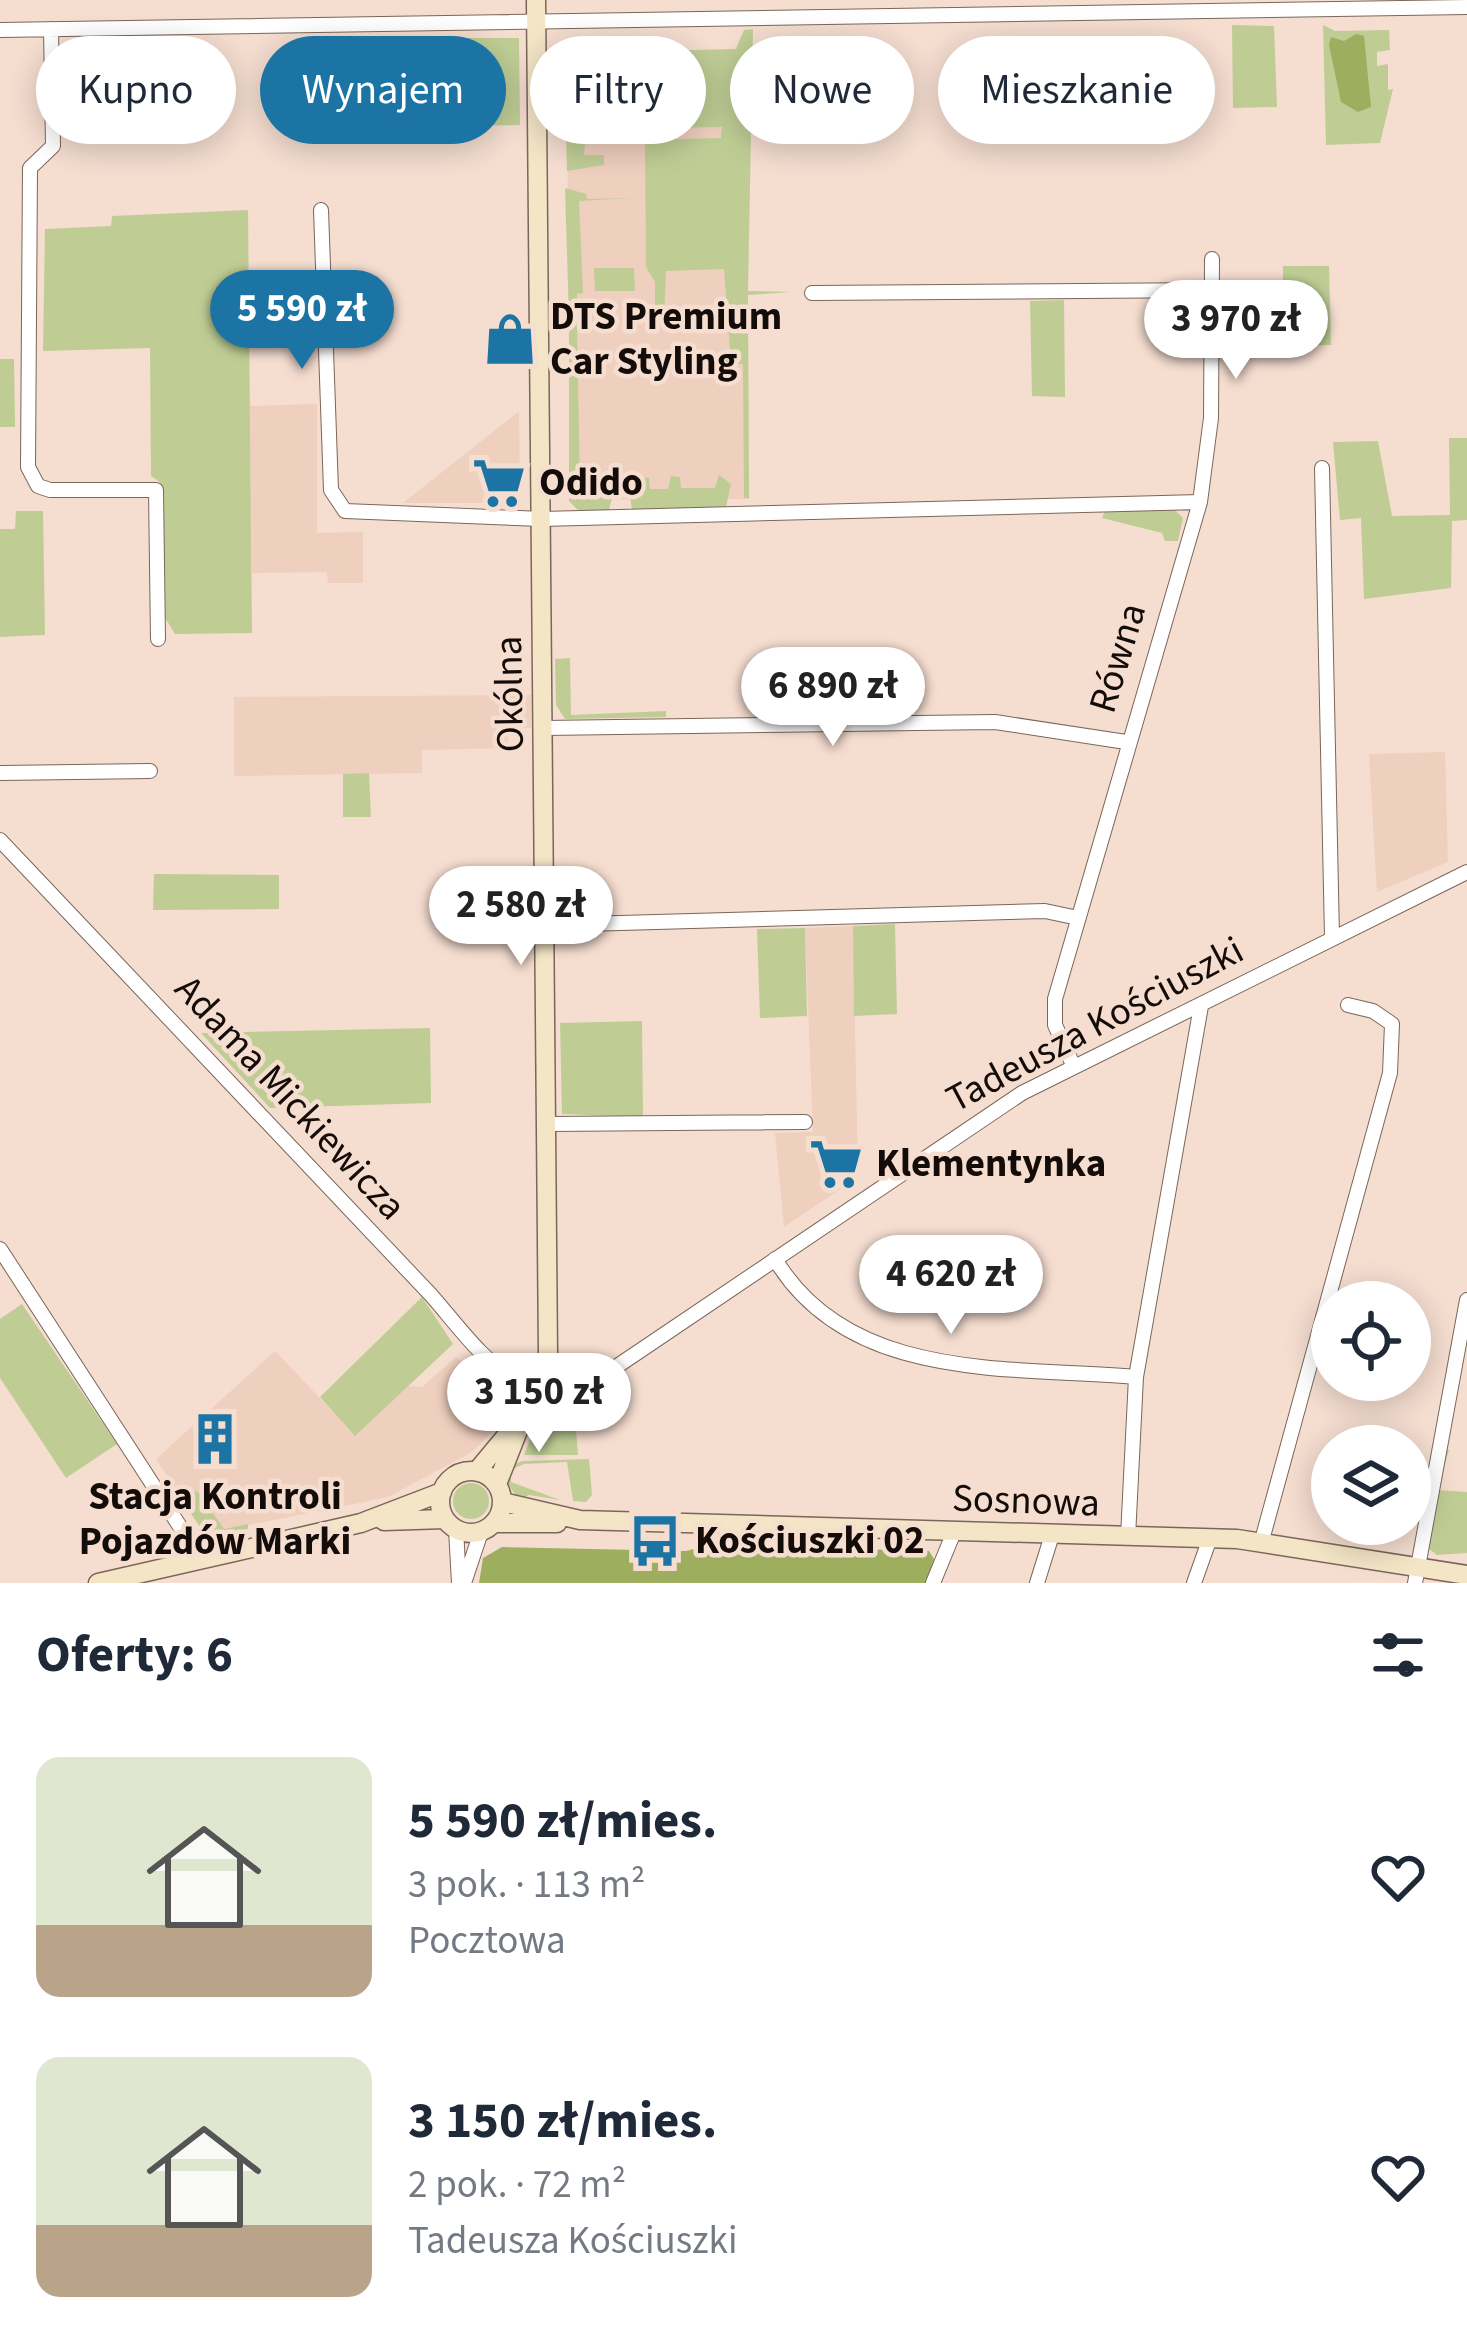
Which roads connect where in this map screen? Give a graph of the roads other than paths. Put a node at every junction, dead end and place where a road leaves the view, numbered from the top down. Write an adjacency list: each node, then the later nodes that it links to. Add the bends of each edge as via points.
1 (536, 0): 3 (street, Okólna)
2 (1467, 7): 3 (street)
3 (537, 22): 4 (street); 12 (street, Okólna)
4 (51, 29): 5 (street); 13 (street, via 53,146 30,168 28,467 50,490 156,490)
5 (0, 31)
6 (322, 210): 12 (street, via 331,490 344,511)
7 (1212, 259): 8 (street, Równa)
8 (1213, 290): 9 (street); 11 (street, Równa)
9 (812, 293)
10 (1322, 468): 22 (street)
11 (1200, 502): 12 (street); 15 (street, Równa)
12 (542, 519): 14 (street, Okólna)
13 (158, 639)
14 (544, 728): 15 (street, via 995,722); 21 (street, Okólna)
15 (1126, 742): 20 (street, Równa)
16 (150, 771): 17 (street)
17 (0, 773)
18 (0, 839): 32 (street, Adama Mickiewicza, via 481,1358)
19 (1467, 872): 22 (street, Tadeusza Kościuszki)
20 (1078, 918): 21 (street, via 1045,911); 25 (street, Równa, via 1053,1011)
21 (548, 925): 27 (street, Okólna)
22 (1333, 937): 24 (street, Tadeusza Kościuszki)
23 (1348, 1005): 45 (street, via 1392,1024 1390,1073)
24 (1201, 1006): 25 (street, Tadeusza Kościuszki); 31 (street)
25 (1074, 1067): 29 (street, Tadeusza Kościuszki, via 979,1118)
26 (805, 1122): 27 (street)
27 (550, 1124): 32 (street, Okólna, via 548,1355)
28 (0, 1249): 46 (street)
29 (775, 1259): 31 (street, via 834,1324 875,1347 930,1360); 32 (street, Tadeusza Kościuszki, via 608,1373)
30 (1467, 1300): 47 (street)
31 (1136, 1377): 43 (street)
32 (540, 1386): 33 (street)
33 (530, 1406): 34 (street); 36 (street)
34 (477, 1471): 35 (street, via 455,1475); 36 (street)
35 (442, 1492): 38 (street); 39 (street)
36 (500, 1493): 37 (street, Sosnowa); 40 (street)
37 (580, 1520): 40 (street, Sosnowa); 41 (street, Sosnowa)
38 (362, 1523): 39 (street); 46 (street)
39 (450, 1524): 40 (street); 50 (street)
40 (488, 1527): 50 (street)
41 (954, 1532): 42 (street, Sosnowa); 51 (street)
42 (1052, 1535): 43 (street, Sosnowa); 52 (street)
43 (1128, 1537): 44 (street, Sosnowa)
44 (1210, 1538): 45 (street, Sosnowa); 53 (street)
45 (1262, 1540): 47 (street, Sosnowa)
46 (201, 1559): 49 (street)
47 (1416, 1575): 48 (street, Sosnowa)
48 (1467, 1575)
49 (98, 1583)
50 (462, 1583)
51 (933, 1583)
52 (1037, 1583)
53 (1194, 1583)

